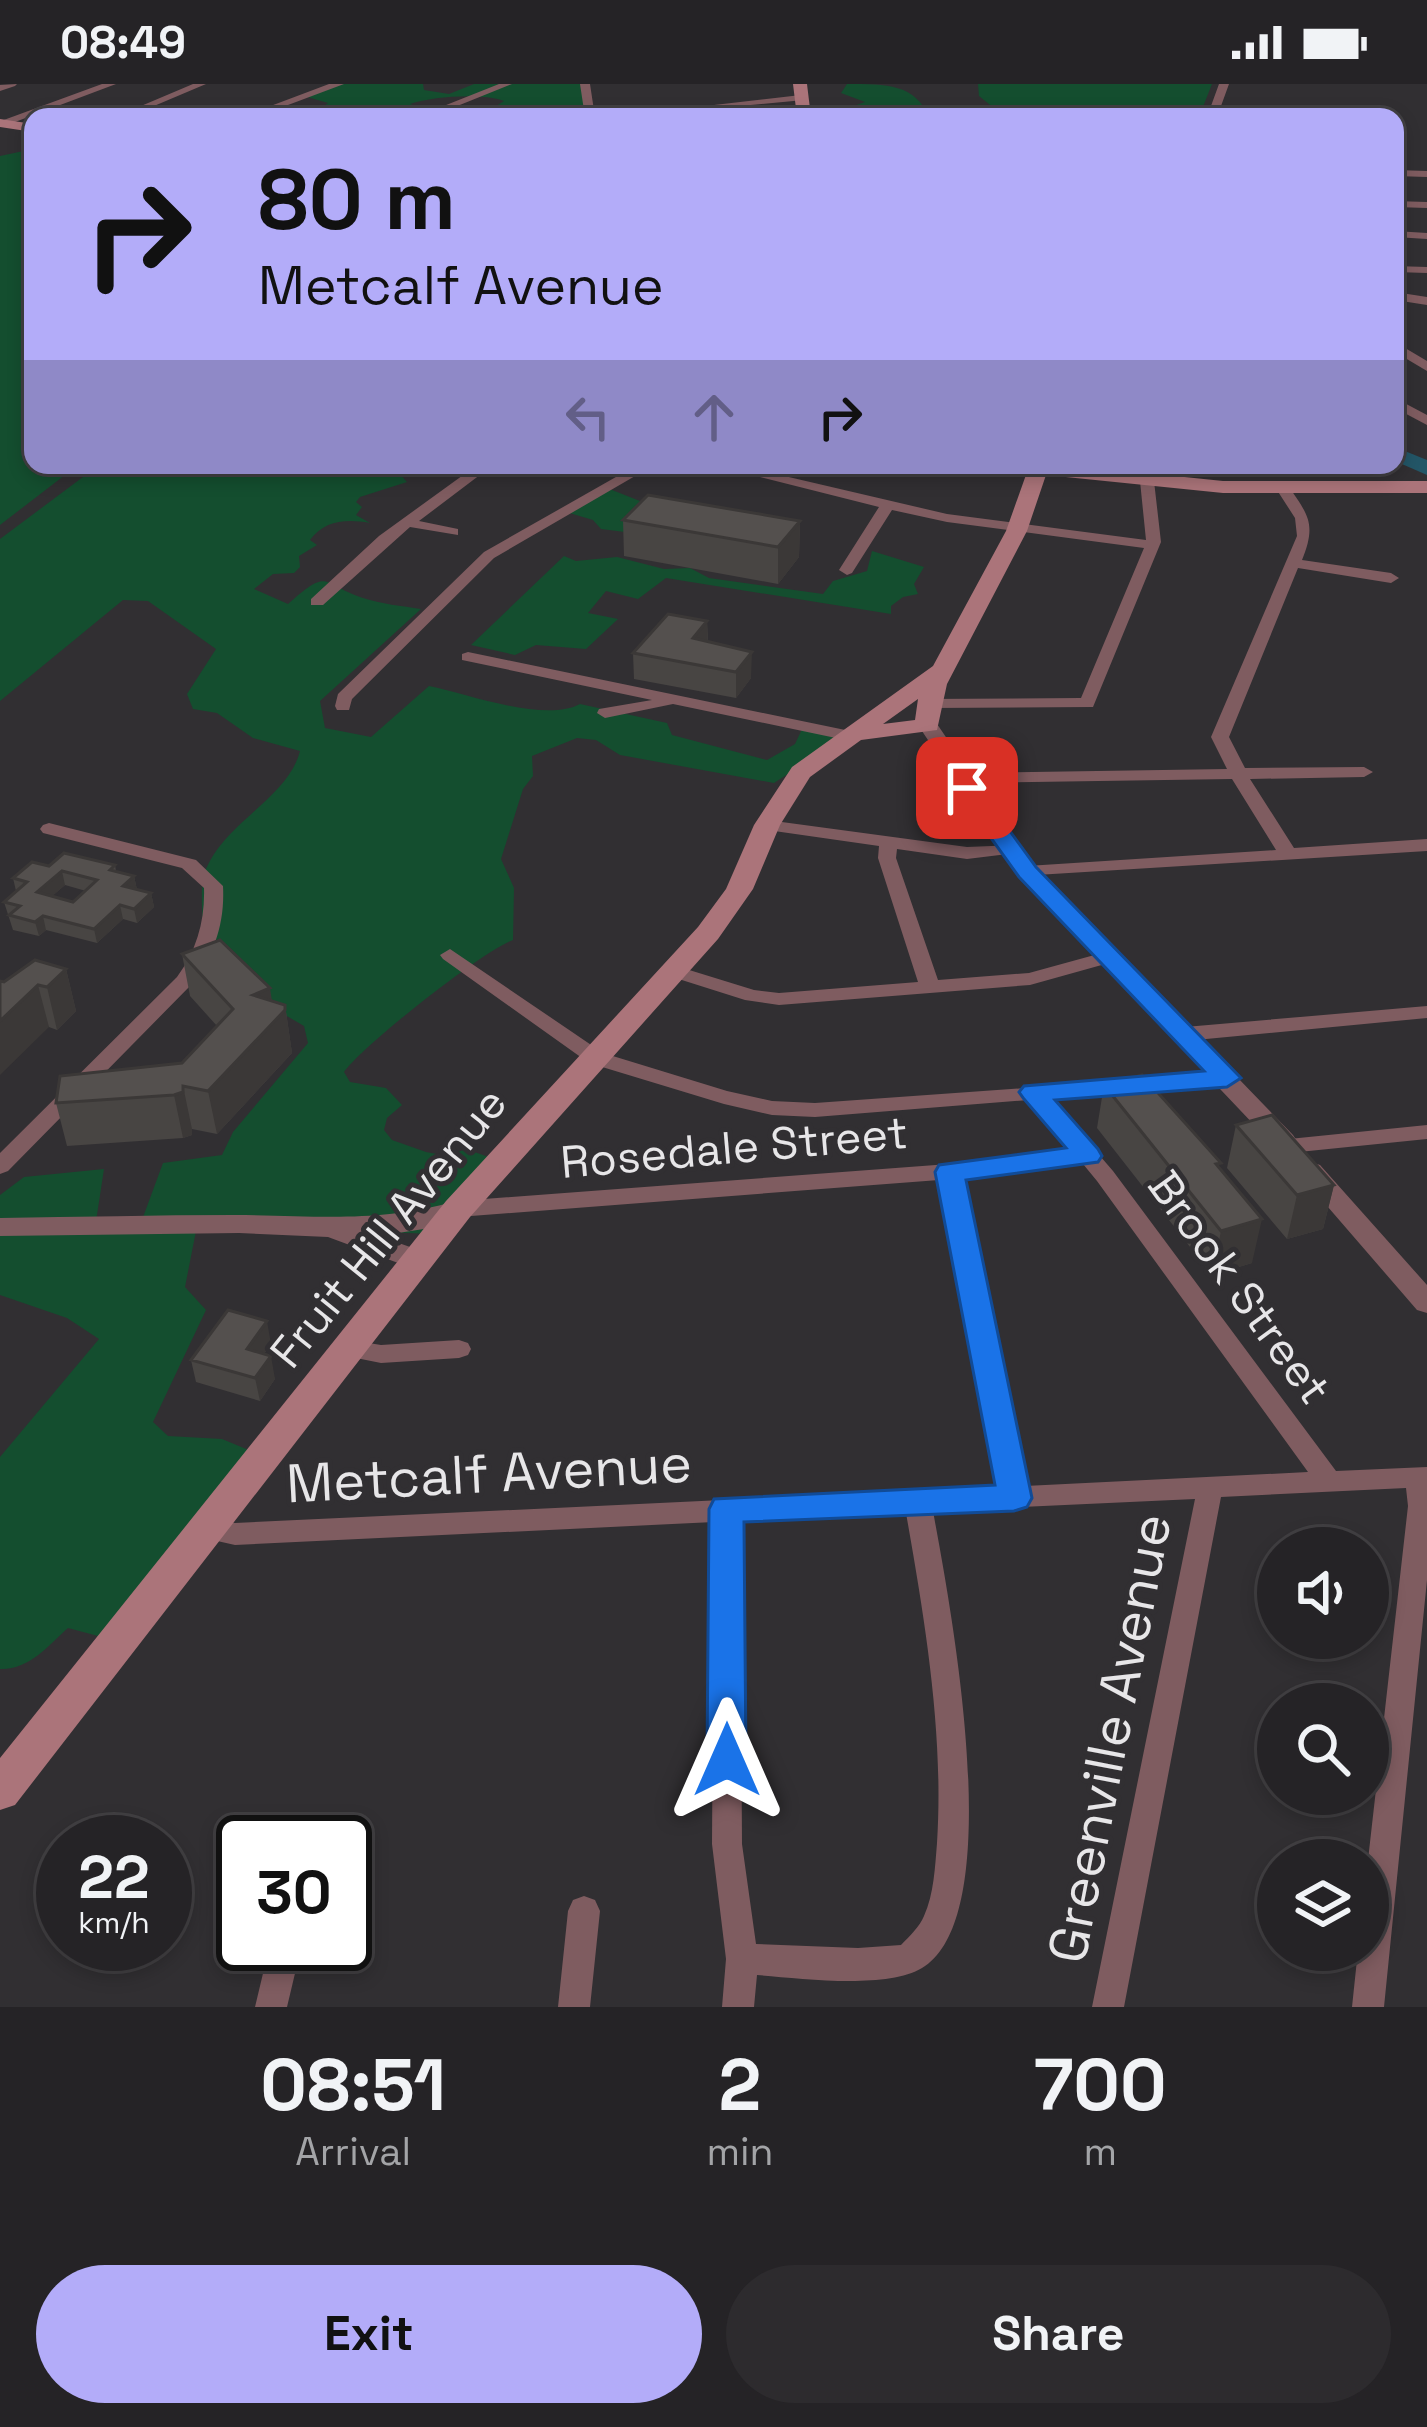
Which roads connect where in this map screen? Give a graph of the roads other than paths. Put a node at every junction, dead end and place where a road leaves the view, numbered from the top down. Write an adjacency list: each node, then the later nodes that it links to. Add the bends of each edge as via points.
1 (12, 84): 6 (street)
2 (111, 84): 9 (street)
3 (201, 84): 10 (street)
4 (339, 84): 11 (street)
5 (507, 84): 12 (street)
6 (0, 88)
7 (801, 91): 8 (street)
8 (718, 105)
9 (44, 108)
10 (142, 108)
11 (271, 108)
12 (444, 108)
13 (472, 474): 22 (street)
14 (631, 474): 33 (street, via 489,555)
15 (781, 474): 21 (street)
16 (1029, 474): 23 (main road, Fruit Hill Avenue, via 1030,496)
17 (1091, 474): 18 (main road)
18 (1147, 481): 19 (main road); 25 (street)
19 (1282, 487): 20 (main road); 26 (street, via 1304,526)
20 (1427, 487)
21 (886, 506): 23 (street); 27 (street)
22 (405, 522): 24 (street); 29 (street)
23 (1015, 529): 25 (street); 31 (main road, Fruit Hill Avenue)
24 (453, 532)
25 (1153, 545): 35 (street, via 1088,703)
26 (1293, 563): 28 (street); 38 (street, via 1220,736)
27 (847, 570)
28 (1391, 578)
29 (317, 602)
30 (468, 657): 32 (street)
31 (942, 670): 35 (main road, Fruit Hill Avenue); 36 (main road, Fruit Hill Avenue)
32 (677, 700): 34 (street); 36 (street)
33 (344, 706)
34 (605, 713)
35 (928, 714): 36 (main road, Fruit Hill Avenue); 39 (street)
36 (855, 736): 40 (main road, Fruit Hill Avenue, via 801,772)
37 (1364, 772): 38 (street)
38 (1238, 775): 39 (street); 45 (street)
39 (961, 778): 44 (street)
40 (767, 825): 42 (street); 49 (main road, Fruit Hill Avenue, via 739,889)
41 (49, 829): 59 (street, via 189,864 213,886 212,917 201,961 184,981)
42 (888, 844): 44 (street); 50 (street)
43 (1427, 845): 45 (street)
44 (1009, 849): 46 (street)
45 (1288, 853): 46 (street)
46 (1028, 872): 48 (street)
47 (450, 955): 53 (street)
48 (1109, 957): 50 (street, via 1030,979); 52 (street)
49 (673, 971): 50 (street, via 767,998); 53 (main road, Fruit Hill Avenue)
50 (931, 987)
51 (1427, 1012): 52 (street)
52 (1185, 1034): 54 (street)
53 (596, 1058): 55 (street, via 772,1108); 61 (main road, Fruit Hill Avenue)
54 (1227, 1078): 55 (street); 57 (street)
55 (1034, 1092): 58 (street, Brook Street)
56 (1427, 1132): 57 (street)
57 (1289, 1146): 65 (street)
58 (1088, 1156): 60 (street, Rosedale Street); 69 (street, Brook Street)
59 (0, 1166)
60 (949, 1172): 61 (street, Rosedale Street); 71 (street)
61 (458, 1209): 63 (street, via 430,1221); 64 (main road, Fruit Hill Avenue)
62 (0, 1227): 63 (street)
63 (338, 1231): 64 (street)
64 (417, 1261): 66 (main road, Fruit Hill Avenue)
65 (1427, 1303)
66 (350, 1349): 67 (street); 74 (main road, Fruit Hill Avenue)
67 (459, 1349)
68 (1422, 1477): 69 (street, Metcalf Avenue); 83 (street)
69 (1328, 1480): 70 (street, Metcalf Avenue)
70 (1210, 1488): 71 (street, Metcalf Avenue); 82 (street, Greenville Avenue)
71 (1014, 1498): 72 (street, Metcalf Avenue)
72 (918, 1503): 73 (street, Metcalf Avenue); 77 (street, via 951,1759 951,1890 943,1918 925,1946 898,1963)
73 (727, 1509): 74 (street, Metcalf Avenue, via 235,1534); 77 (street, via 728,1844)
74 (205, 1528): 75 (main road, Fruit Hill Avenue)
75 (0, 1792)
76 (584, 1911): 80 (street)
77 (742, 1959): 81 (street)
78 (280, 1971): 79 (street)
79 (272, 2007)
80 (574, 2007)
81 (738, 2007)
82 (1108, 2007)
83 (1367, 2007)

